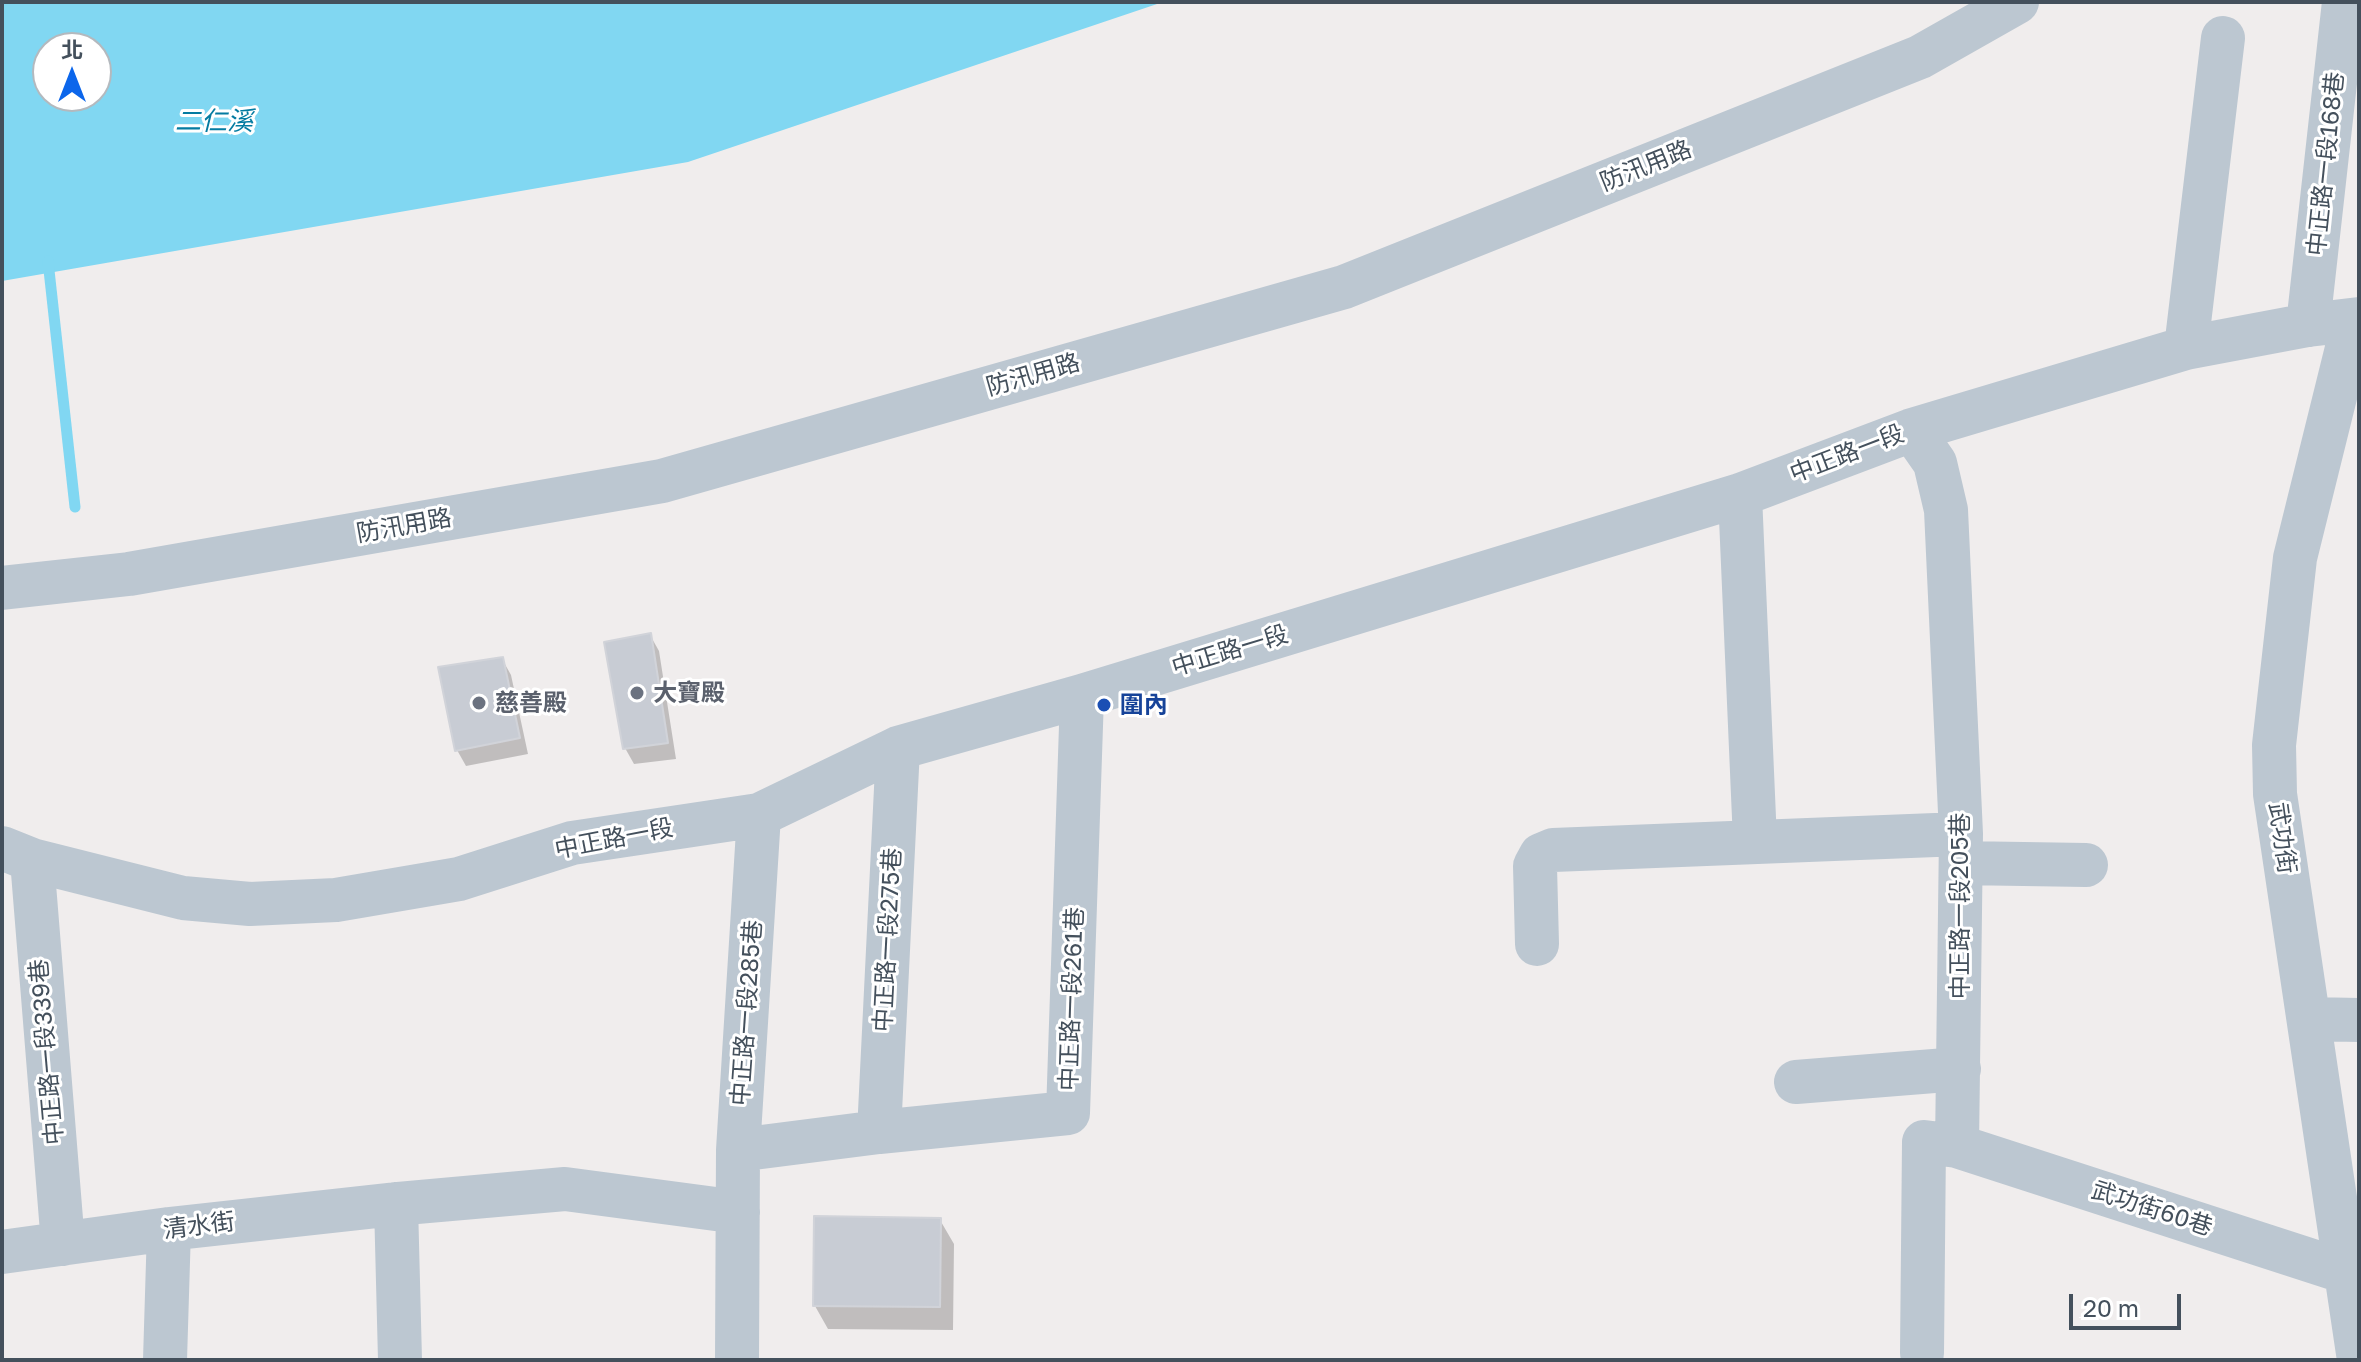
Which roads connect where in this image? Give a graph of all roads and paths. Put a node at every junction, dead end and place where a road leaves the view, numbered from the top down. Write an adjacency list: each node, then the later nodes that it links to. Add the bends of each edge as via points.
1 (2017, 2): 9 (street, 防汛用路, via 1920,57 1344,287 662,481 129,574)
2 (2344, 2): 5 (street, 中正路一段168巷)
3 (2223, 38): 6 (street)
4 (2357, 319): 5 (street, 中正路一段); 18 (street, 武功街, via 2295,558 2274,745 2275,794)
5 (2308, 325): 6 (street, 中正路一段)
6 (2186, 348): 7 (street, 中正路一段)
7 (1912, 430): 8 (street, 中正路一段); 14 (street, 中正路一段205巷, via 1935,463 1946,510)
8 (1740, 495): 10 (street, 中正路一段); 13 (street)
9 (2, 588)
10 (1082, 696): 11 (street, 中正路一段); 22 (street, 中正路一段261巷, via 1068,1113)
11 (898, 748): 12 (street, 中正路一段); 22 (street, 中正路一段275巷)
12 (759, 815): 15 (street, 中正路一段, via 572,843 459,879 336,900 250,904 183,898); 24 (street, 中正路一段285巷)
13 (1755, 841): 14 (street); 17 (street, via 1553,850 1541,855 1535,866)
14 (1961, 848): 16 (street); 20 (street, 中正路一段205巷)
15 (17, 854): 28 (street, 中正路一段339巷)
16 (2086, 865)
17 (1537, 944)
18 (2309, 1019): 19 (street); 30 (street, 武功街)
19 (2359, 1020)
20 (1959, 1069): 21 (street); 23 (street, 中正路一段205巷)
21 (1796, 1082)
22 (879, 1132): 24 (street, 中正路一段261巷)
23 (1957, 1146): 30 (street, 武功街60巷); 31 (street, via 1924,1142)
24 (738, 1150): 26 (street, 中正路一段285巷)
25 (396, 1204): 26 (street, 清水街, via 565,1189); 27 (street, 清水街); 33 (street)
26 (738, 1212): 34 (street, 中正路一段285巷)
27 (169, 1229): 28 (street, 清水街); 32 (street)
28 (63, 1244): 29 (street, 清水街)
29 (2, 1252)
30 (2349, 1257): 35 (street, 武功街)
31 (1922, 1353)
32 (165, 1360)
33 (400, 1360)
34 (737, 1360)
35 (2359, 1360)

